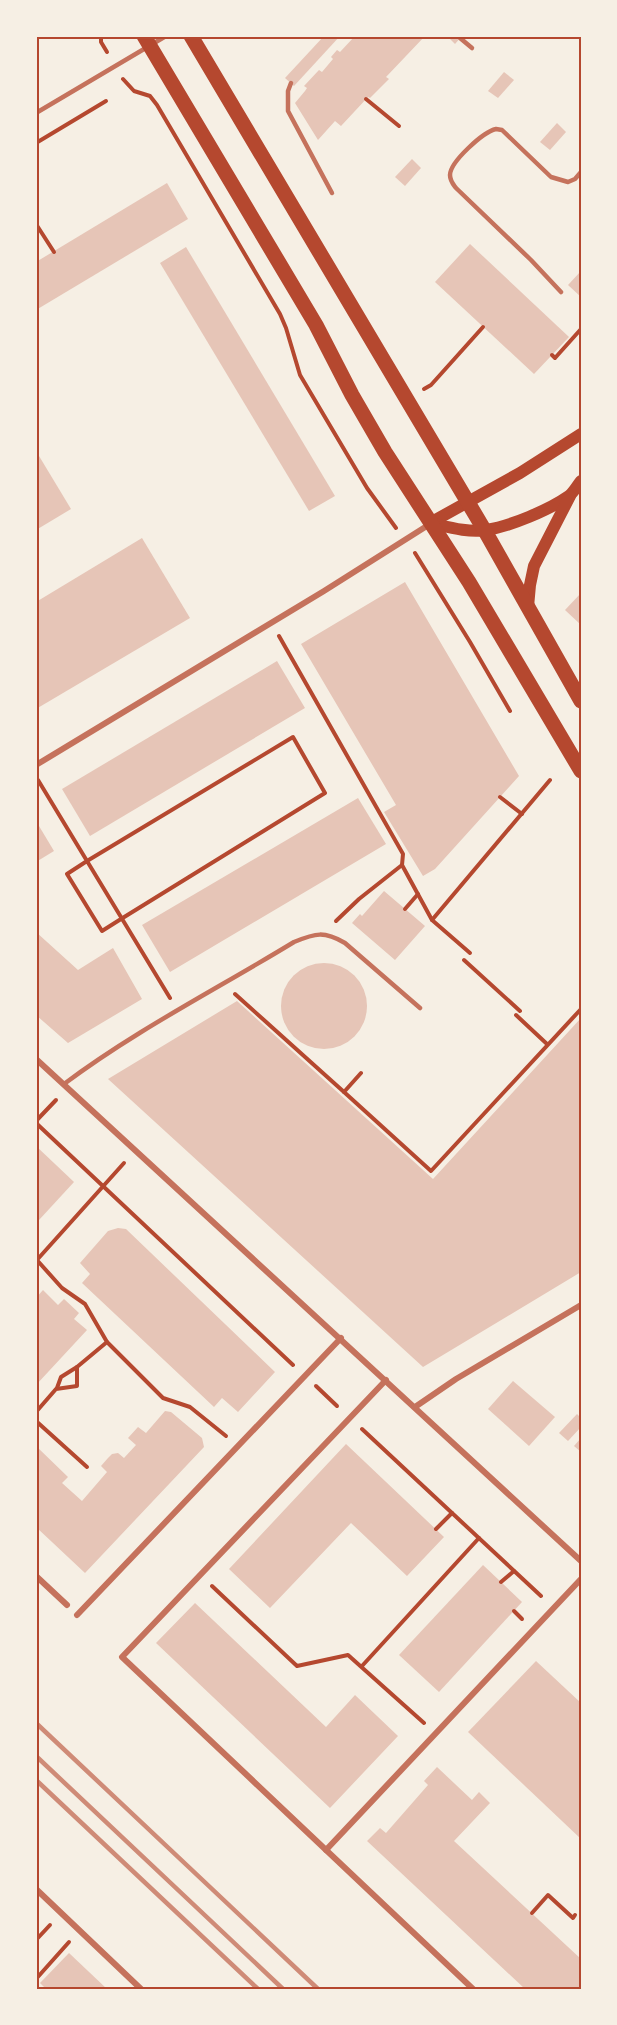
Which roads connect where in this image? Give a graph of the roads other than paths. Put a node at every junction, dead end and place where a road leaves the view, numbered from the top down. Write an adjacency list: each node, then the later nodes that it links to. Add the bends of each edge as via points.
1 (166, 36): 4 (lane)
2 (191, 36): 14 (main road)
3 (460, 38): 5 (lane)
4 (146, 41): 7 (lane, via 115,66); 15 (main road)
5 (472, 48)
6 (291, 83): 9 (lane, via 288,111)
7 (36, 113)
8 (581, 172): 10 (lane, via 567,182 551,177 502,130 496,129 481,136 449,173 456,188)
9 (332, 193)
10 (561, 292)
11 (578, 439): 14 (main road)
12 (581, 482): 13 (main road)
13 (570, 495): 16 (main road, via 526,517); 17 (main road, via 534,566)
14 (468, 502): 15 (main road); 16 (main road)
15 (430, 524): 16 (main road); 19 (street); 20 (main road, via 469,582)
16 (485, 531): 17 (main road)
17 (528, 607): 18 (main road)
18 (581, 700)
19 (36, 765)
20 (581, 771)
21 (420, 1008): 23 (lane, via 356,951 334,937 309,936 177,1009 90,1065)
22 (36, 1059): 23 (street)
23 (66, 1086): 25 (street)
24 (581, 1305): 27 (street)
25 (341, 1338): 26 (street); 32 (street)
26 (387, 1380): 27 (street); 33 (street, via 122,1657)
27 (415, 1407): 28 (street)
28 (581, 1561)
29 (36, 1576): 31 (street)
30 (581, 1579): 33 (street)
31 (67, 1605)
32 (77, 1615)
33 (326, 1850): 36 (street)
34 (36, 1889): 35 (street)
35 (141, 1989)
36 (473, 1989)

